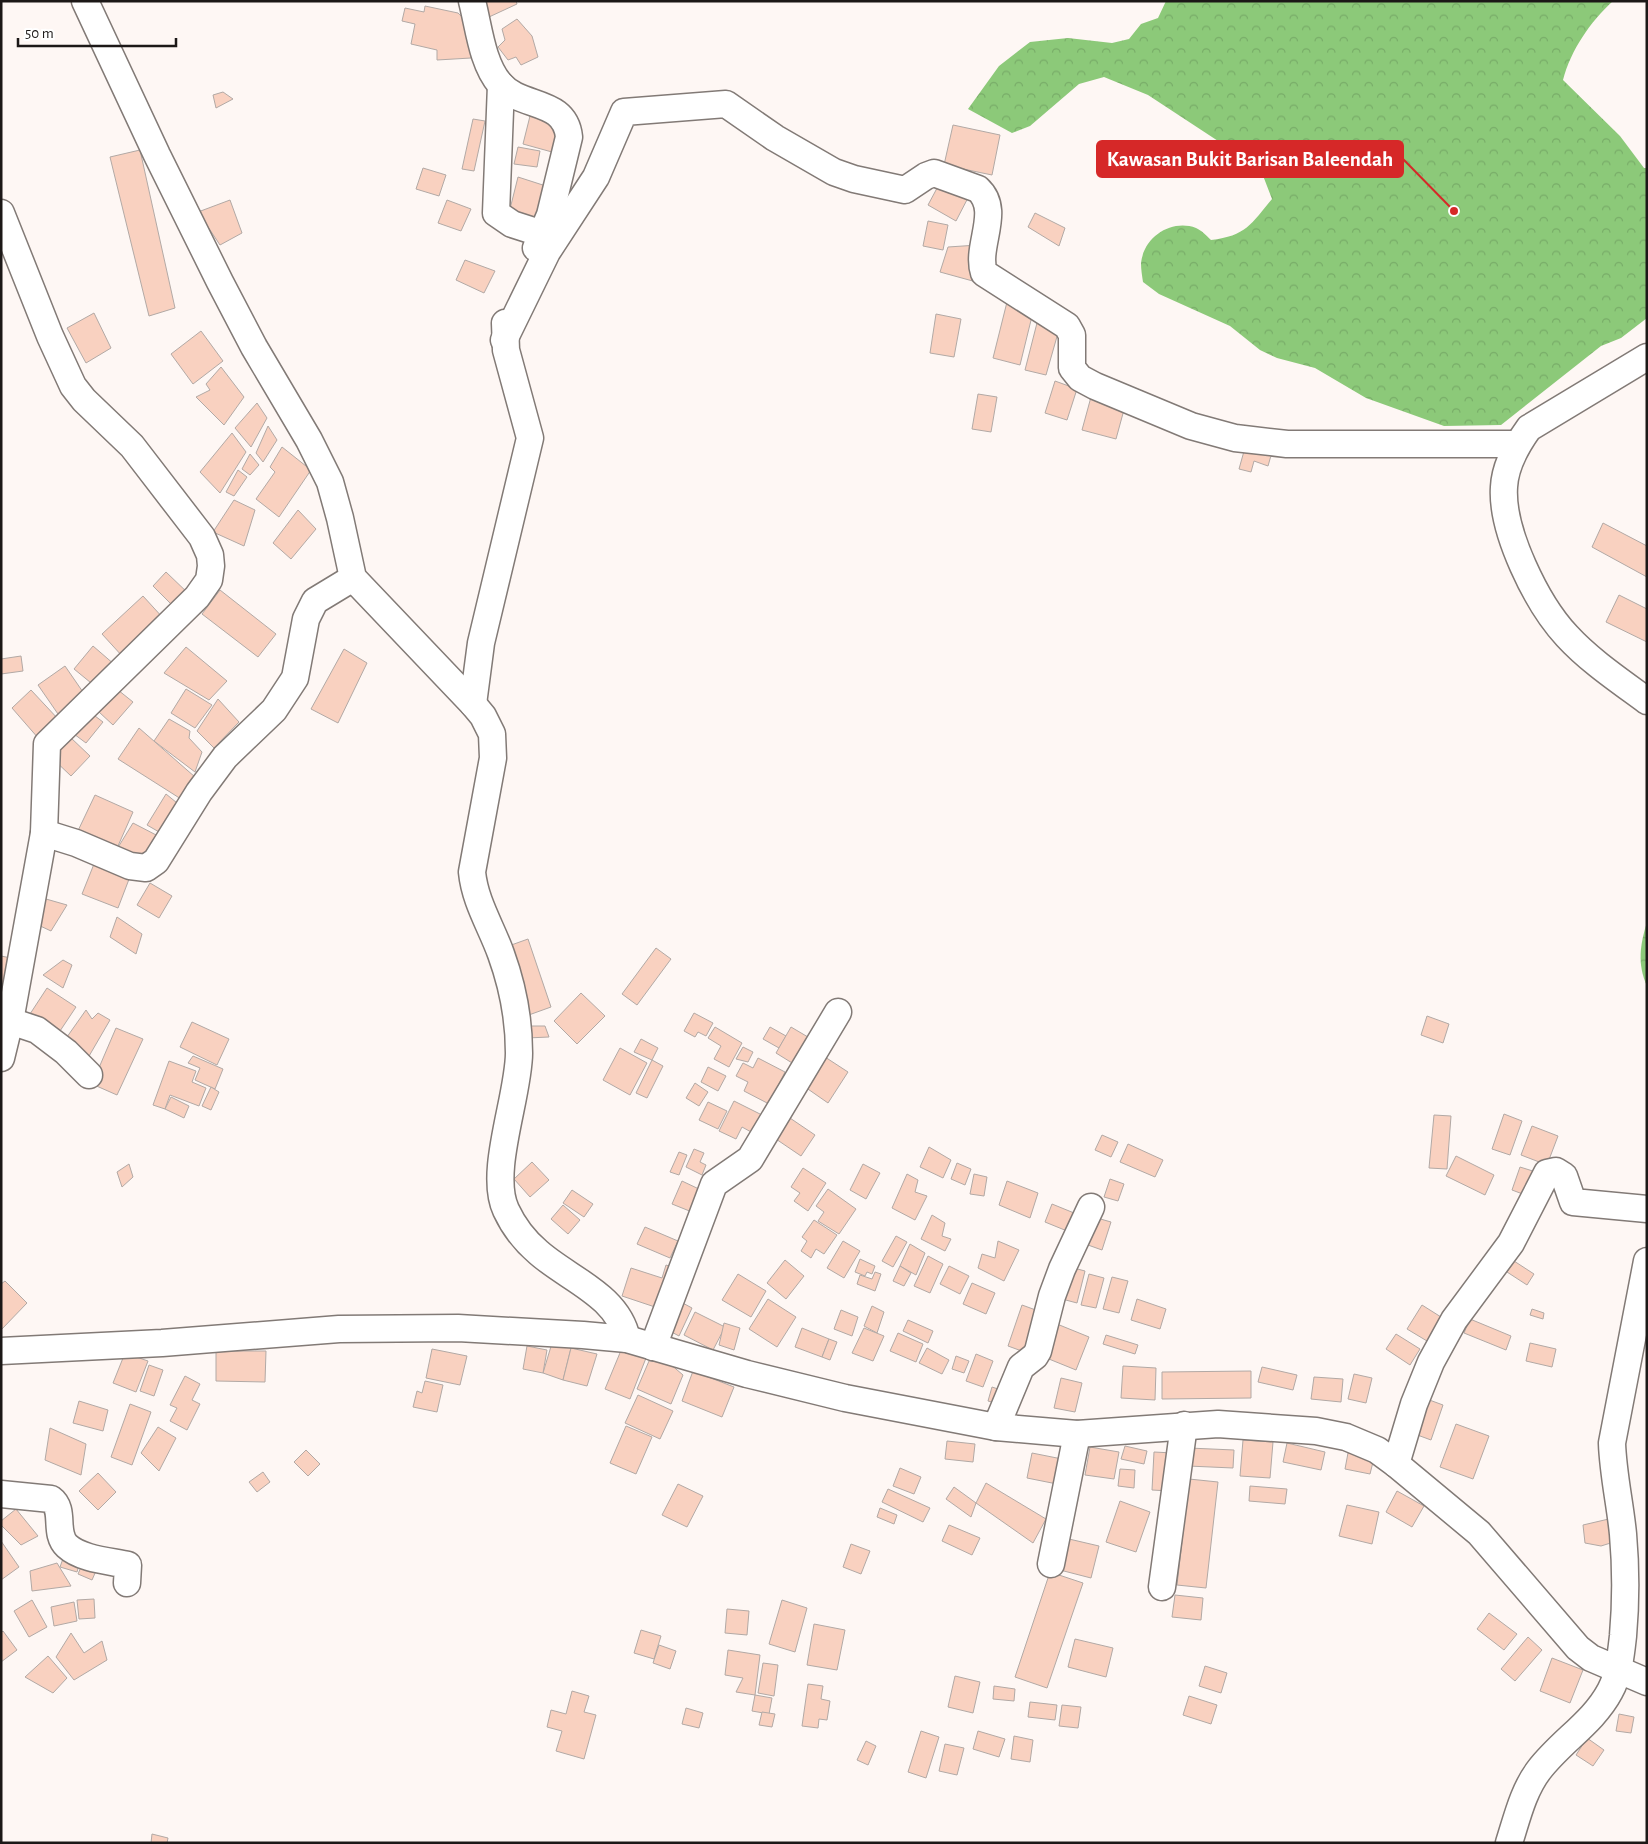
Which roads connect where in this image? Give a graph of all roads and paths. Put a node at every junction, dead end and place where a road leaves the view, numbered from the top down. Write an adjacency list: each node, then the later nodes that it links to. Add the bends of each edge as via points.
1 (85, 1): 9 (street, via 216,274 330,482)
2 (472, 1): 3 (street, via 488,65)
3 (501, 85): 5 (street, via 496,213 512,224); 5 (street, via 556,112 564,119 568,130 567,146)
4 (1, 213): 12 (street, via 73,386 132,446 176,500 202,537 211,566 209,580 197,598 47,744)
5 (543, 234): 6 (street, via 517,284 506,317)
6 (504, 340): 8 (street, via 547,252 596,177 624,112 721,103 774,138 844,176 905,190 934,173 978,189 988,208 984,273 1067,326 1072,336 1072,368 1080,378 1095,386 1191,426 1235,438 1287,444); 11 (street, via 530,438 481,643)
7 (1647, 357): 8 (street, via 1528,428)
8 (1517, 444): 10 (street, via 1507,469 1505,512 1533,585 1567,636)
9 (353, 578): 11 (street); 12 (street, via 315,601 306,619 295,678 274,710 225,757 156,861 146,868 130,866)
10 (1647, 701)
11 (473, 704): 20 (street, via 492,734 493,758 477,837 472,872 474,890 501,953 519,1019 519,1057 500,1176 505,1208 520,1233 537,1252 603,1299 623,1322)
12 (44, 833): 14 (street)
13 (838, 1012): 21 (street, via 750,1159 714,1184)
14 (10, 1021): 15 (street); 16 (street, via 37,1030)
15 (1, 1058)
16 (89, 1075)
17 (1091, 1207): 24 (street, via 1052,1296 1038,1351 1021,1367)
18 (1647, 1209): 26 (street, via 1573,1202 1564,1176 1556,1171 1548,1173 1511,1243 1454,1320 1431,1362)
19 (1647, 1261): 31 (street, via 1612,1443 1626,1579)
20 (627, 1339): 21 (street); 22 (street, via 458,1328 339,1329 162,1343)
21 (653, 1347): 24 (street, via 844,1398)
22 (10, 1350)
23 (1184, 1425): 25 (street); 26 (street, via 1218,1424 1316,1431 1346,1437 1378,1450); 30 (street)
24 (996, 1427): 25 (street)
25 (1077, 1434): 28 (street)
26 (1396, 1464): 31 (street, via 1479,1533 1578,1648)
27 (1, 1494): 29 (street, via 51,1499 56,1503 60,1535 66,1545 75,1552 128,1565)
28 (1051, 1564)
29 (127, 1583)
30 (1162, 1587)
31 (1618, 1670): 32 (street); 33 (street, via 1612,1689 1598,1712 1538,1770 1526,1790)
32 (1647, 1682)
33 (1508, 1843)

